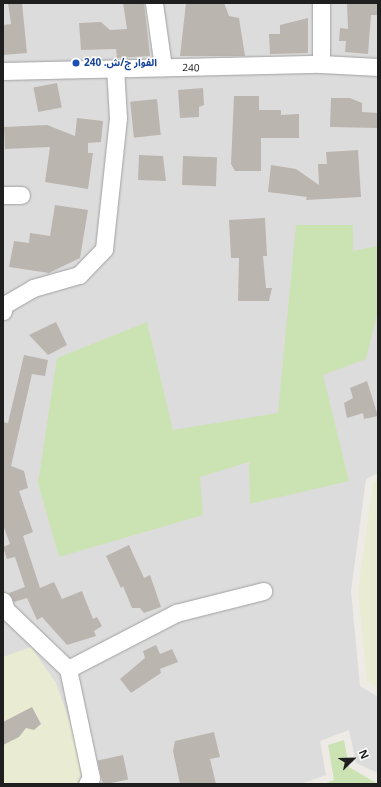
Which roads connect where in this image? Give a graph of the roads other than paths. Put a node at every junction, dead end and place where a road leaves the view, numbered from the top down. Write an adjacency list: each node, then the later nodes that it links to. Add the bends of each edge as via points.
1 (154, 3): 4 (street)
2 (320, 3): 3 (street)
3 (321, 64): 4 (street, 240); 5 (street, 240)
4 (163, 67): 6 (street, 240)
5 (378, 67)
6 (115, 68): 7 (street, 240); 10 (street, via 118,118 104,249 79,275 33,288 4,305)
7 (3, 71)
8 (3, 195): 9 (street)
9 (21, 195)
10 (3, 311)
11 (263, 591): 13 (street, via 176,613)
12 (4, 608): 13 (street)
13 (68, 669): 14 (street, via 91,778)
14 (87, 784)

